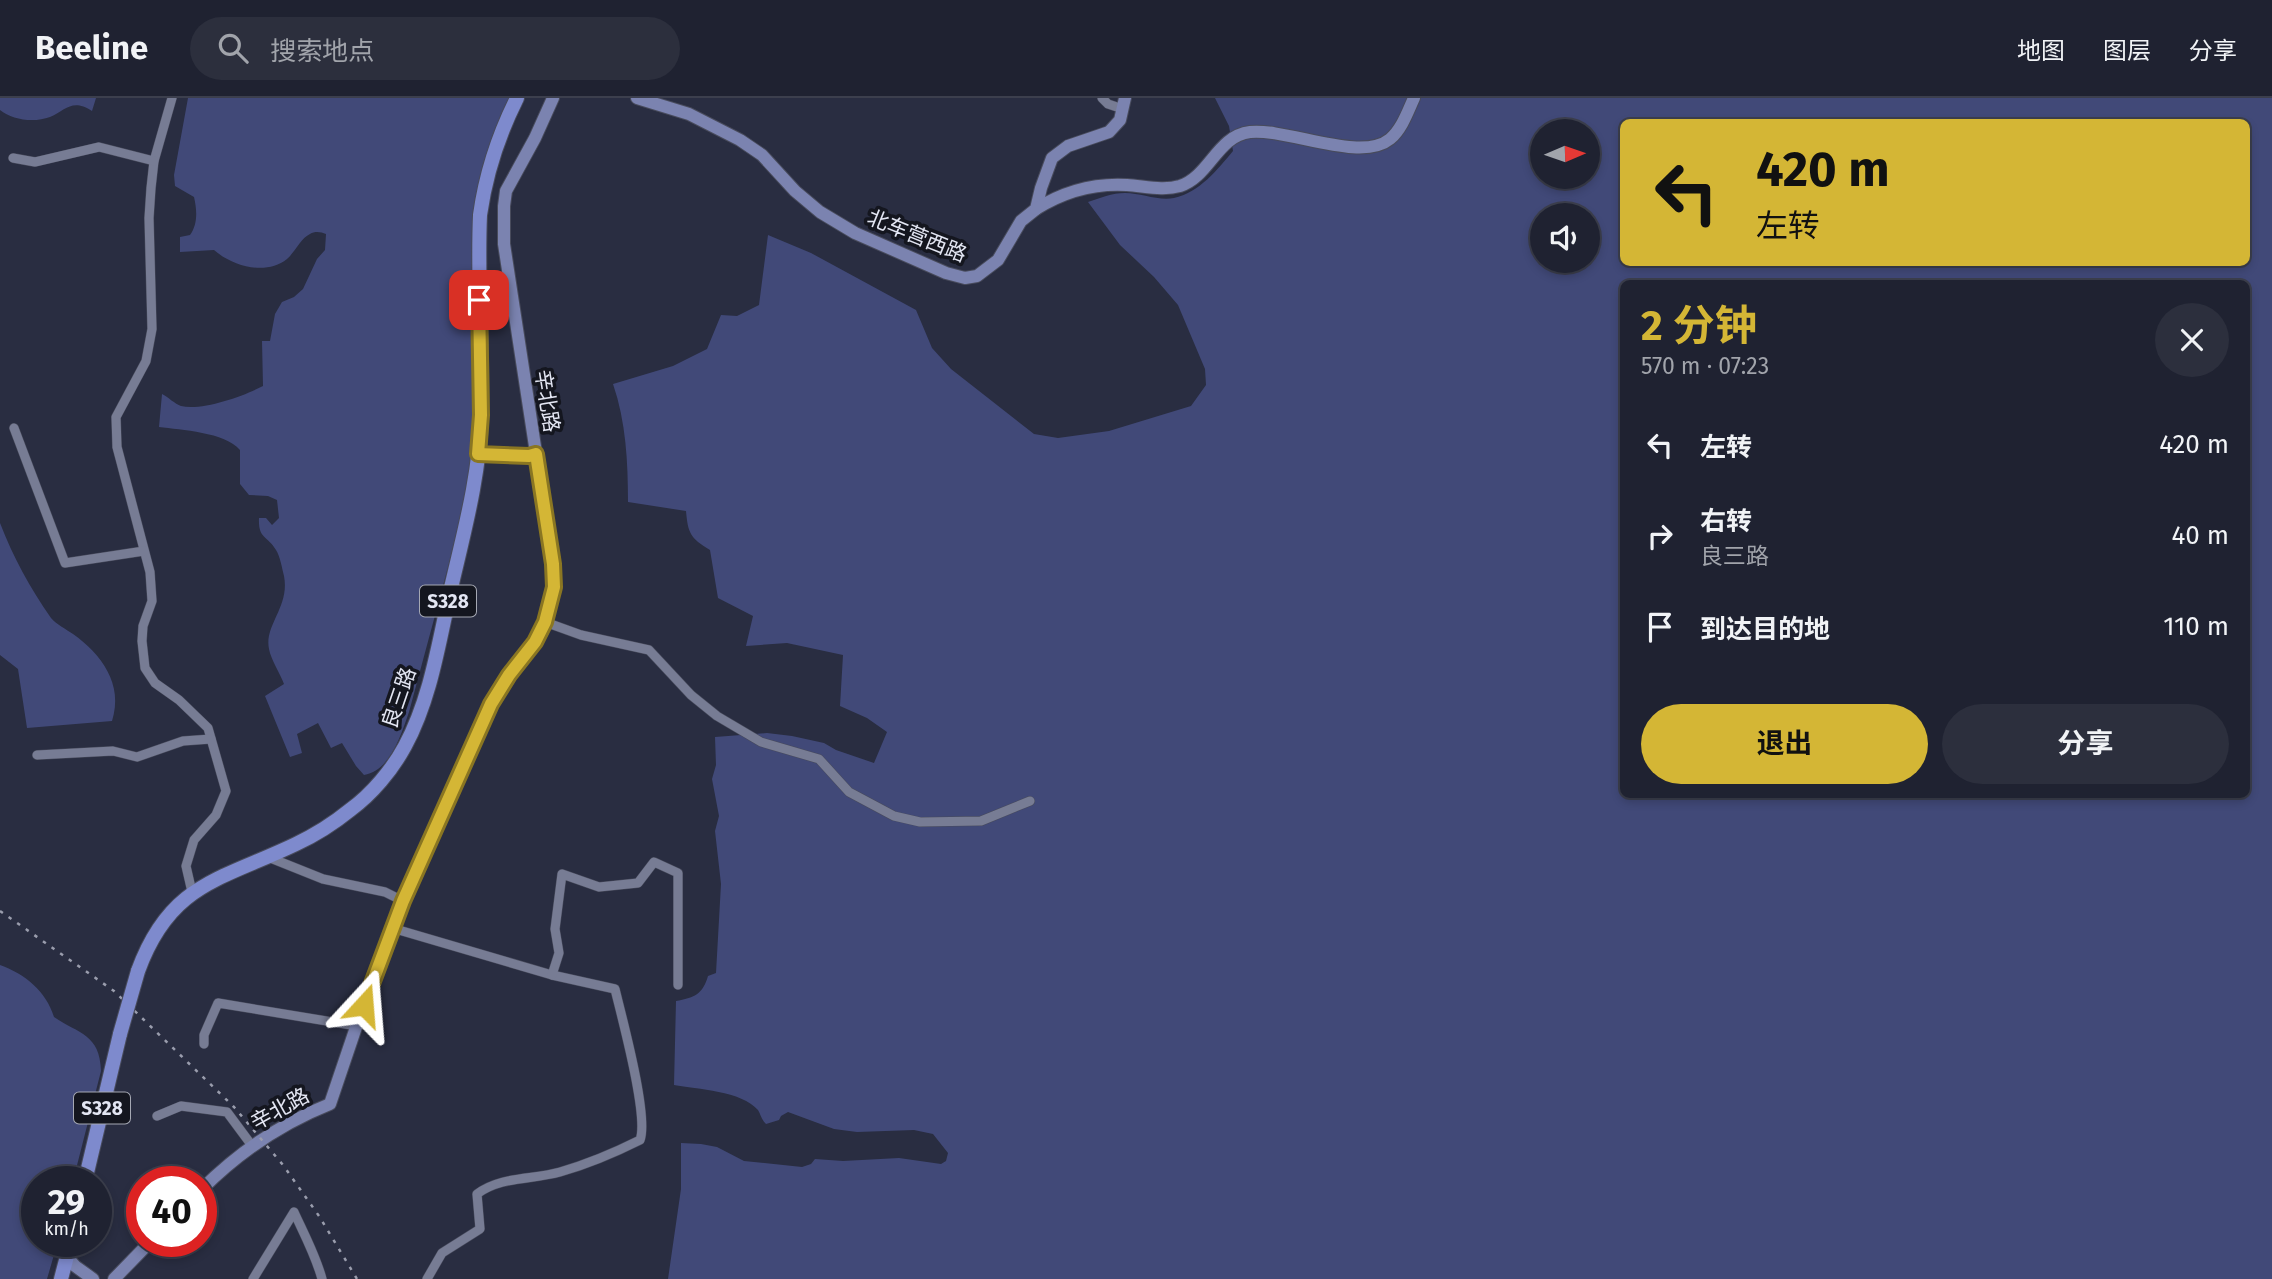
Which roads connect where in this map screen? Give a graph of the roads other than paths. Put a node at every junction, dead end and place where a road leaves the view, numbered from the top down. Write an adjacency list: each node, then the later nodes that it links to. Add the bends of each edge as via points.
1 (172, 98): 9 (street)
2 (517, 98): 12 (main road, 良三路 / S328, via 496,141 480,215)
3 (553, 98): 13 (street, 辛北路, via 511,179 504,206 504,244)
4 (637, 98): 10 (street, 北车营西路, via 722,129 762,155 820,212 874,243 957,277 977,276 989,268 1021,221)
5 (1102, 98): 7 (street, via 1108,104)
6 (1414, 98): 10 (street, via 1397,132 1378,146 1247,132 1228,141 1203,170 1179,186 1085,189 1060,195)
7 (1124, 103): 10 (street, 北车营西路, via 1120,120 1109,132 1068,146 1052,158)
8 (13, 159): 9 (street, via 35,162 99,147)
9 (154, 161): 14 (street, via 149,218 152,329 146,361 116,416 117,447)
10 (1036, 209)
11 (14, 428): 14 (street, via 65,563)
12 (478, 454): 13 (street); 19 (main road, 良三路 / S328, via 438,647 405,745 384,776 352,808 297,844)
13 (536, 454): 15 (street, 辛北路, via 553,564 554,587)
14 (144, 551): 16 (street, via 152,601 143,626 145,668 155,683 195,713)
15 (545, 622): 18 (street, via 649,650 718,716 761,742 819,759 849,792 894,816 920,822 981,821); 21 (street, 辛北路, via 491,704)
16 (211, 739): 17 (street, via 183,741 137,757 113,751); 20 (street, via 226,791 216,815 194,840 187,866)
17 (37, 755)
18 (1030, 801)
19 (267, 856): 20 (main road, 良三路 / S328); 21 (street, via 323,879 385,892)
20 (192, 892): 29 (main road, 良三路 / S328, bridge, via 155,933 138,971)
21 (403, 901): 22 (street, 辛北路)
22 (392, 928): 23 (street); 25 (street, 辛北路)
23 (552, 975): 24 (street, via 559,953 555,929 562,874 600,887 638,883 654,862 678,873); 38 (street, via 615,989 635,1074 643,1134 609,1156 486,1187 477,1194 480,1229 442,1253)
24 (678, 985)
25 (357, 1026): 26 (street, via 218,1003); 28 (street, 辛北路, via 330,1104)
26 (204, 1044)
27 (157, 1116): 28 (street, via 181,1106 226,1112)
28 (253, 1147): 30 (street, 辛北路)
29 (89, 1166)
30 (217, 1177)
31 (67, 1257): 33 (main road); 34 (street)
32 (135, 1257): 35 (street)
33 (61, 1279)
34 (93, 1279)
35 (114, 1279)
36 (253, 1279): 37 (street, via 294,1212)
37 (322, 1279)
38 (427, 1279)

